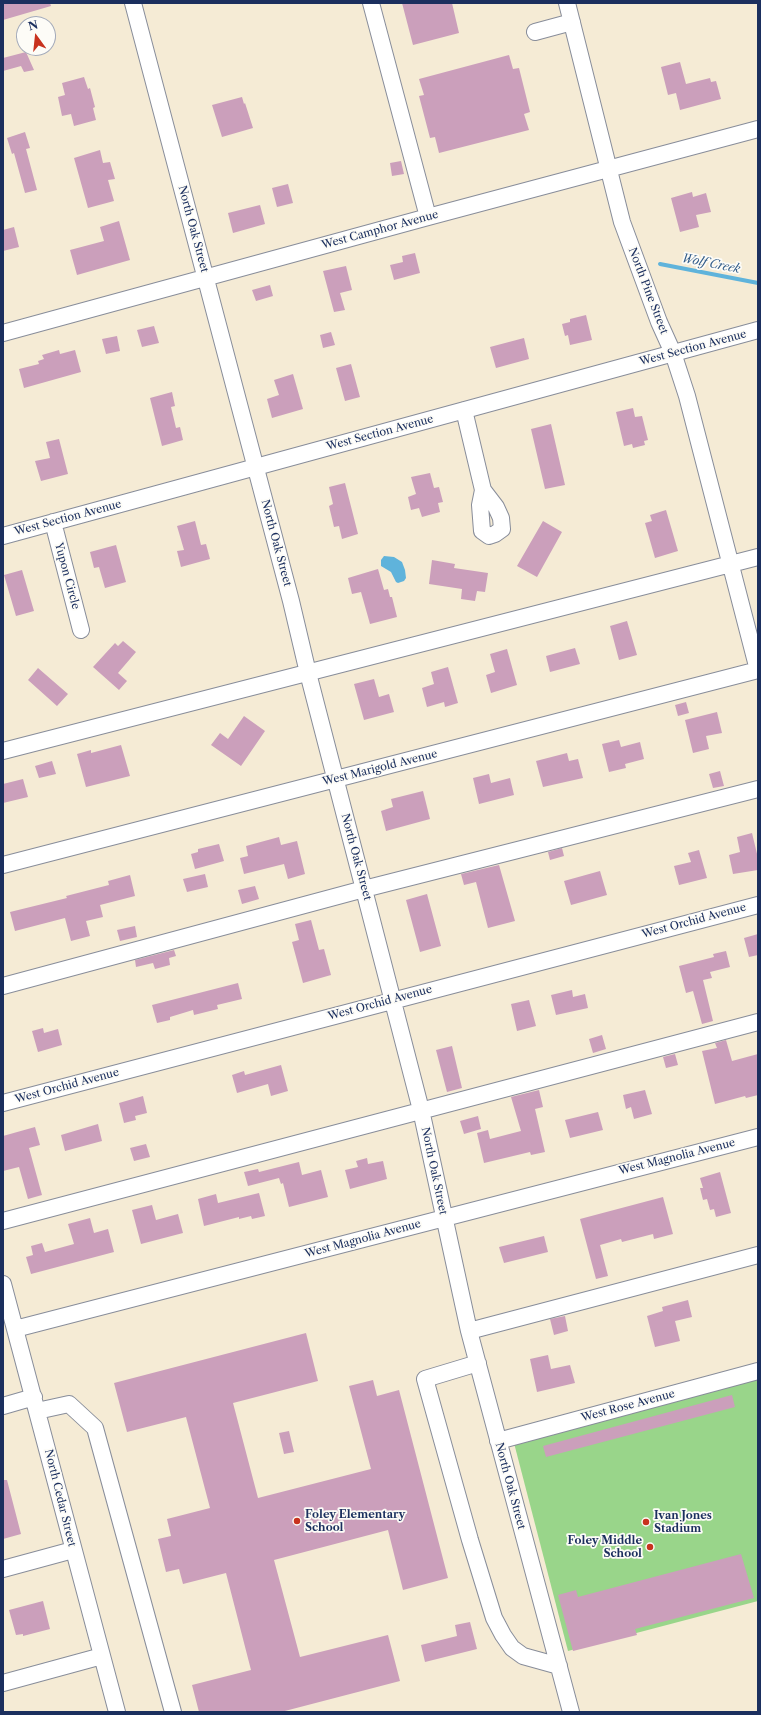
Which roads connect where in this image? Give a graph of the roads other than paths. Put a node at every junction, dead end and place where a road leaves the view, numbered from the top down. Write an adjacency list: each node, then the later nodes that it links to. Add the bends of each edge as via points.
1 (133, 3): 9 (street, North Oak Street)
2 (371, 3): 8 (street)
3 (567, 3): 4 (street, North Pine Street)
4 (572, 22): 5 (street); 7 (street, North Pine Street)
5 (535, 32)
6 (758, 129): 7 (street, West Camphor Avenue)
7 (609, 170): 8 (street, West Camphor Avenue); 12 (street, North Pine Street, via 622,222 641,277)
8 (428, 217): 9 (street, West Camphor Avenue)
9 (206, 277): 11 (street, West Camphor Avenue); 14 (street, North Oak Street)
10 (758, 330): 12 (street, West Section Avenue)
11 (3, 333)
12 (673, 353): 13 (street, West Section Avenue); 19 (street, North Pine Street, via 687,396)
13 (464, 410): 14 (street, West Section Avenue); 15 (street)
14 (256, 467): 16 (street, West Section Avenue); 22 (street, North Oak Street, via 292,601)
15 (483, 490)
16 (53, 522): 17 (street, West Section Avenue); 20 (street, Yupon Circle)
17 (3, 536)
18 (758, 557): 19 (street)
19 (731, 564): 21 (street, North Pine Street); 22 (street)
20 (81, 630)
21 (758, 670): 24 (street, West Marigold Avenue)
22 (308, 673): 23 (street); 24 (street, North Oak Street)
23 (3, 751)
24 (336, 779): 26 (street, West Marigold Avenue); 27 (street, North Oak Street)
25 (758, 788): 27 (street)
26 (3, 865)
27 (364, 889): 29 (street); 30 (street, North Oak Street)
28 (758, 905): 30 (street, West Orchid Avenue)
29 (3, 986)
30 (393, 1000): 32 (street, West Orchid Avenue); 33 (street, North Oak Street)
31 (758, 1022): 33 (street)
32 (3, 1103)
33 (421, 1110): 35 (street, North Oak Street); 36 (street)
34 (758, 1136): 35 (street, West Magnolia Avenue)
35 (444, 1218): 39 (street, West Magnolia Avenue); 40 (street, North Oak Street)
36 (3, 1221)
37 (758, 1255): 40 (street)
38 (3, 1284): 39 (street, North Cedar Street)
39 (15, 1329): 43 (street, North Cedar Street)
40 (469, 1331): 41 (street, North Oak Street)
41 (478, 1363): 45 (street, North Oak Street); 49 (street, via 425,1378 494,1618 512,1648 523,1656)
42 (758, 1371): 45 (street, West Rose Avenue)
43 (36, 1404): 44 (street); 46 (street, North Cedar Street); 52 (street, via 69,1404 95,1428)
44 (3, 1406)
45 (498, 1441): 49 (street, North Oak Street)
46 (73, 1550): 47 (street); 48 (street, North Cedar Street)
47 (3, 1569)
48 (102, 1656): 50 (street); 51 (street, North Cedar Street)
49 (559, 1666): 53 (street, North Oak Street)
50 (3, 1683)
51 (117, 1712)
52 (173, 1712)
53 (571, 1712)

